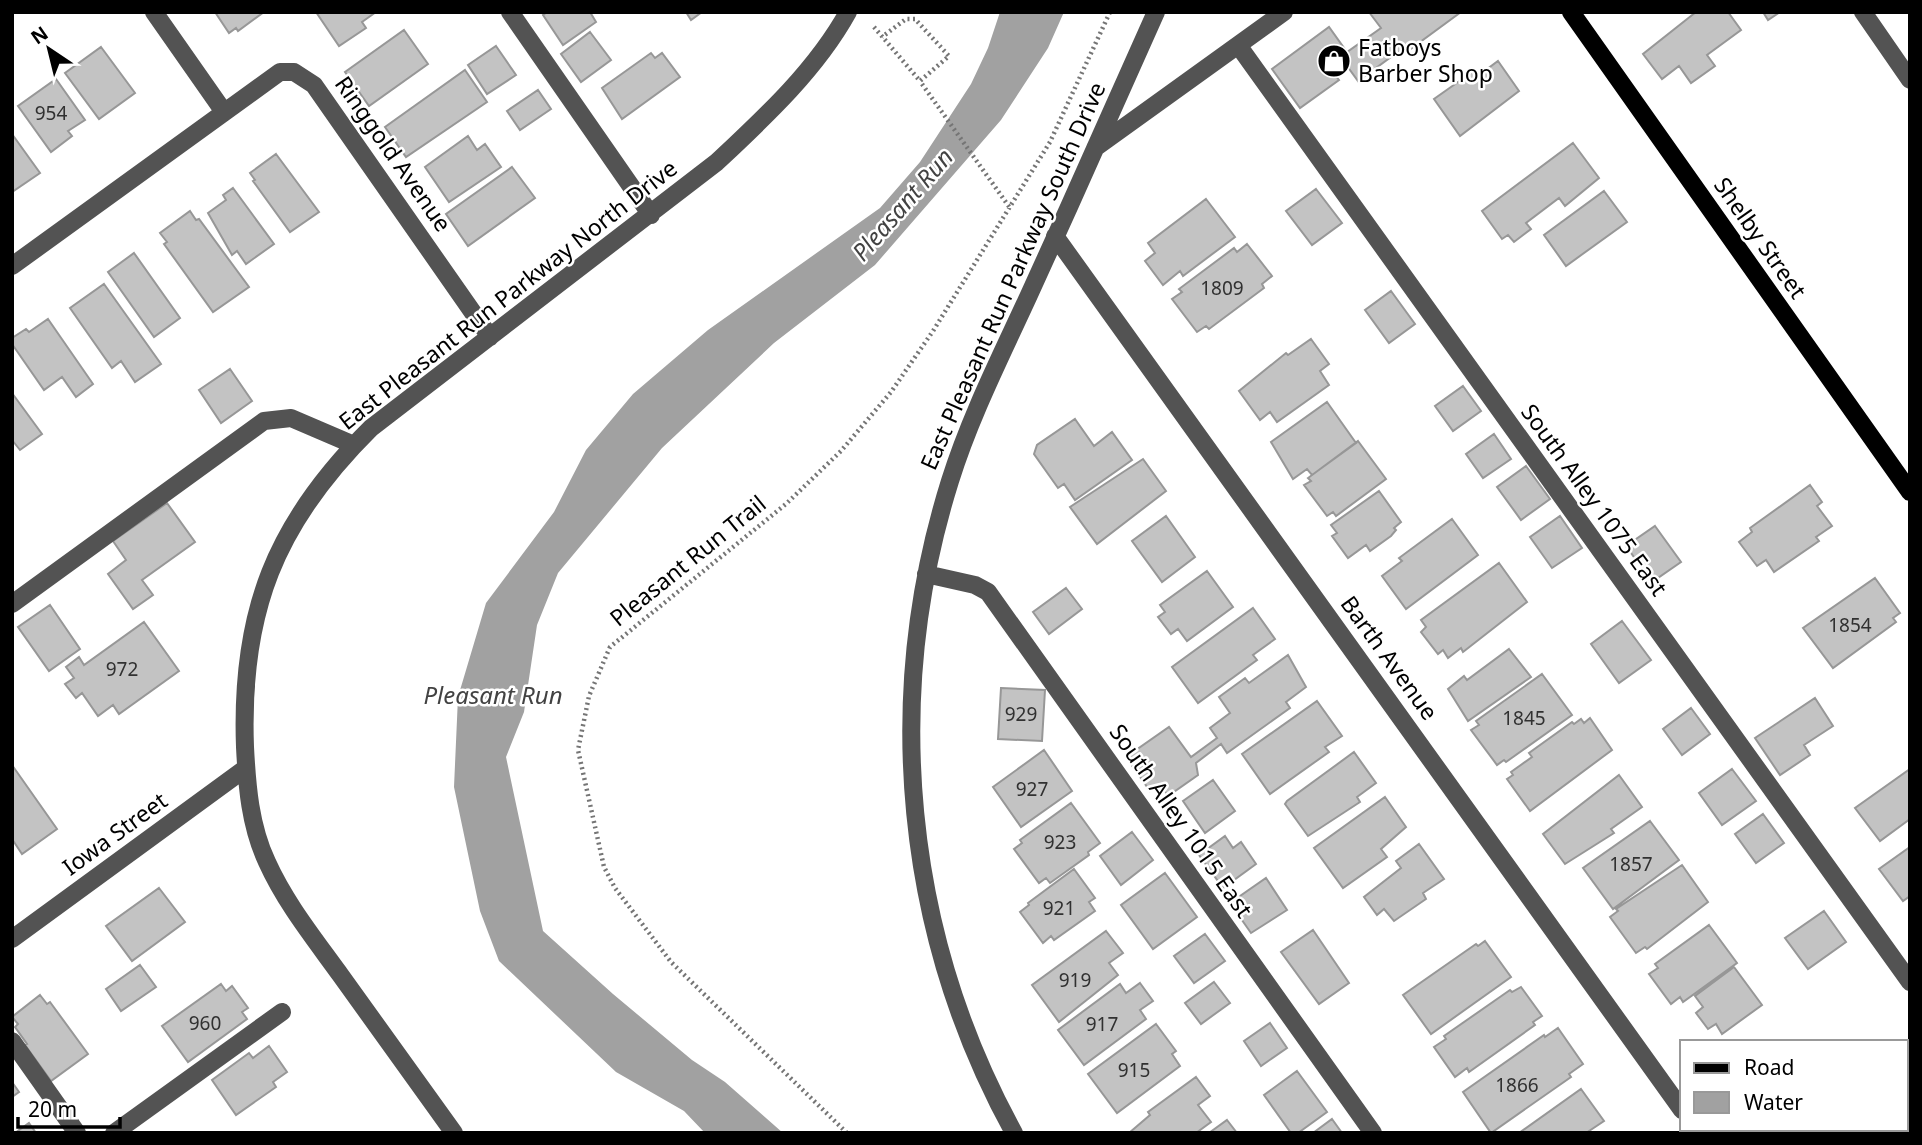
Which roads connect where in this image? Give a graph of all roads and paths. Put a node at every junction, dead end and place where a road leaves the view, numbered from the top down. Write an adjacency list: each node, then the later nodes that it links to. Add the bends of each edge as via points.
1 (154, 12): 14 (street)
2 (510, 12): 17 (street)
3 (848, 12): 17 (street, East Pleasant Run Parkway North Drive, via 806,71 763,118 718,162)
4 (1110, 12): 16 (path, Pleasant Run Trail, via 1050,142)
5 (1156, 12): 15 (street, East Pleasant Run Parkway South Drive)
6 (1284, 12): 11 (street)
7 (1571, 12): 22 (main road, Shelby Street)
8 (1863, 12): 12 (street)
9 (874, 27): 10 (path)
10 (882, 37): 10 (path, via 920,82 949,56 915,19 906,19)
11 (1238, 45): 15 (street); 27 (street, South Alley 1075 East)
12 (1910, 80)
13 (922, 84): 16 (path)
14 (224, 112): 19 (street); 20 (street, Ringgold Avenue, via 279,72 294,72 314,85)
15 (1095, 148): 18 (street, East Pleasant Run Parkway South Drive)
16 (1010, 208): 34 (path, Pleasant Run Trail, via 912,361 841,451 786,504 610,647 589,696 578,750 604,867 615,888 671,962)
17 (651, 215): 20 (street, East Pleasant Run Parkway North Drive)
18 (1055, 236): 23 (street, East Pleasant Run Parkway South Drive, via 961,448); 30 (street, Barth Avenue)
19 (12, 266)
20 (490, 337): 21 (street, East Pleasant Run Parkway North Drive)
21 (354, 444): 24 (street, via 290,418 264,421); 25 (street, East Pleasant Run Parkway North Drive, via 289,527 269,572 248,652)
22 (1910, 492)
23 (926, 573): 35 (street, East Pleasant Run Parkway South Drive, via 911,693 911,771 920,860 957,1007); 36 (street, South Alley 1015 East, via 988,592)
24 (12, 604)
25 (246, 768): 26 (street, Iowa Street); 33 (street, East Pleasant Run Parkway North Drive, via 255,830 281,890)
26 (12, 939)
27 (1910, 982)
28 (282, 1013): 32 (street)
29 (12, 1041): 31 (street)
30 (1680, 1107)
31 (77, 1133)
32 (114, 1133)
33 (453, 1133)
34 (847, 1133)
35 (1014, 1133)
36 (1373, 1133)

